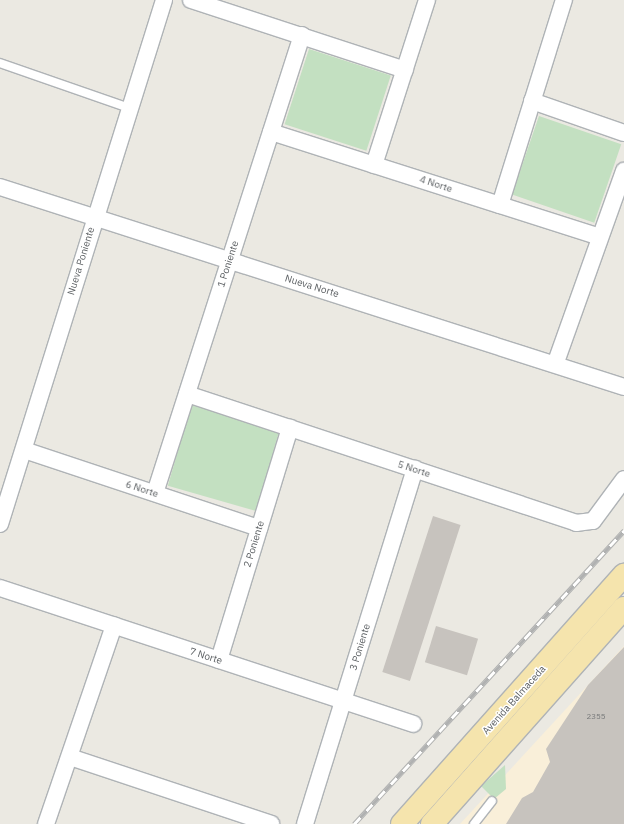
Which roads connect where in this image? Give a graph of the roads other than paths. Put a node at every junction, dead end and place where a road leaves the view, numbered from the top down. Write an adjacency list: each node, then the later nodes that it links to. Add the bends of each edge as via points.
1 (164, 0): 9 (street, Nueva Poniente)
2 (192, 0): 5 (street)
3 (427, 0): 7 (street)
4 (564, 0): 8 (street)
5 (302, 35): 7 (street); 10 (street, 1 Poniente)
6 (0, 63): 9 (lane)
7 (405, 70): 12 (street)
8 (532, 102): 11 (street); 15 (street)
9 (129, 108): 16 (street, Nueva Poniente)
10 (271, 132): 12 (street, 4 Norte); 18 (street, 1 Poniente)
11 (624, 132)
12 (374, 165): 15 (street, 4 Norte)
13 (624, 171): 17 (street)
14 (0, 187): 16 (street, Nueva Norte)
15 (500, 205): 17 (street, 4 Norte)
16 (94, 216): 18 (street, Nueva Norte); 23 (street, Nueva Poniente)
17 (600, 237): 19 (street)
18 (230, 260): 19 (street, Nueva Norte); 21 (street, 1 Poniente)
19 (556, 362): 20 (street, Nueva Norte)
20 (624, 387)
21 (187, 394): 22 (street, 5 Norte); 26 (street, 1 Poniente)
22 (290, 428): 24 (street, 5 Norte); 28 (street, 2 Poniente)
23 (24, 450): 26 (street, 6 Norte); 27 (street, Nueva Poniente)
24 (415, 469): 25 (street, 5 Norte, via 576,523 593,521); 34 (street, 3 Poniente)
25 (624, 479)
26 (155, 493): 28 (street, 6 Norte)
27 (0, 524)
28 (260, 528): 33 (street, 2 Poniente)
29 (624, 575): 41 (main road, Avenida Balmaceda)
30 (0, 588): 32 (street, 7 Norte)
31 (624, 608): 42 (main road)
32 (114, 625): 33 (street, 7 Norte); 36 (street)
33 (219, 660): 34 (street, 7 Norte)
34 (344, 701): 35 (street, 7 Norte); 40 (street, 3 Poniente)
35 (412, 724)
36 (70, 757): 38 (street); 39 (street)
37 (492, 801): 43 (lane)
38 (46, 824)
39 (271, 824)
40 (305, 824)
41 (402, 824)
42 (432, 824)
43 (474, 824)

